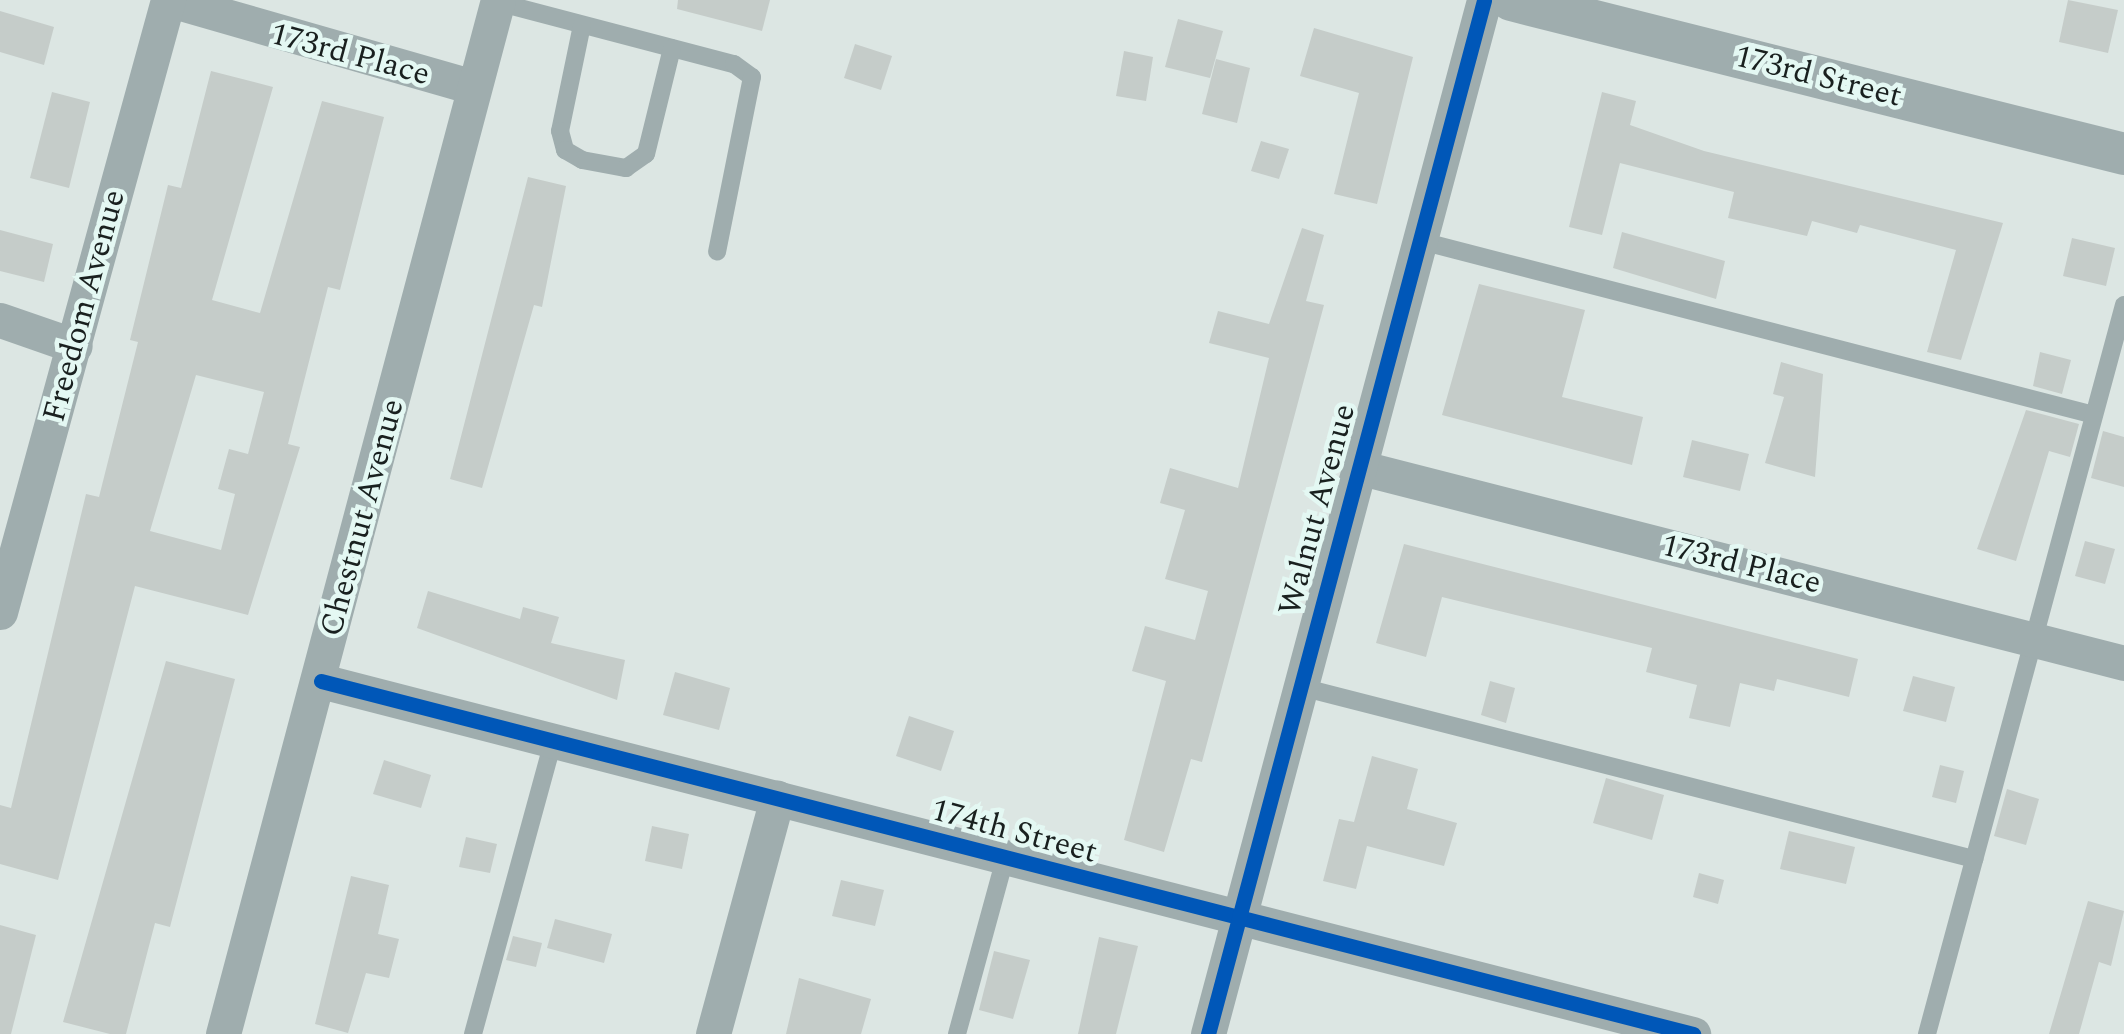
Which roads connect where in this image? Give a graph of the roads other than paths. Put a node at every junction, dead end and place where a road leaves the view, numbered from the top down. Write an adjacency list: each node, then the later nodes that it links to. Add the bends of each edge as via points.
1 (169, 0): 8 (street, 173rd Place); 14 (street, Freedom Avenue)
2 (1484, 0): 10 (street, Walnut Avenue)
3 (1512, 0): 5 (street, 173rd Street)
4 (497, 1): 6 (lane); 8 (street, Chestnut Avenue)
5 (1576, 8): 9 (street, 173rd Street)
6 (582, 25): 7 (lane); 7 (lane, via 560,131 582,160 626,168 646,154)
7 (672, 48): 11 (lane, via 752,78)
8 (474, 87): 20 (street, Chestnut Avenue)
9 (2124, 154)
10 (1417, 240): 15 (lane); 16 (street, Walnut Avenue)
11 (717, 252)
12 (2124, 305): 15 (lane)
13 (0, 320): 14 (street)
14 (75, 346): 17 (street, Freedom Avenue)
15 (2094, 415): 18 (lane)
16 (1358, 467): 18 (street, 173rd Place); 21 (street, Walnut Avenue)
17 (0, 612)
18 (2034, 640): 19 (street, 173rd Place); 25 (lane)
19 (2124, 663)
20 (320, 680): 22 (street, 174th Street); 27 (street, Chestnut Avenue)
21 (1300, 687): 25 (lane); 26 (street, Walnut Avenue)
22 (553, 741): 23 (street, 174th Street); 28 (lane)
23 (777, 798): 24 (street, 174th Street); 29 (street)
24 (1005, 858): 26 (street, 174th Street); 30 (lane)
25 (1974, 859): 33 (lane)
26 (1239, 920): 31 (street, Walnut Avenue); 32 (street, 174th Street)
27 (223, 1034)
28 (472, 1034)
29 (713, 1034)
30 (958, 1034)
31 (1208, 1034)
32 (1693, 1034)
33 (1927, 1034)

